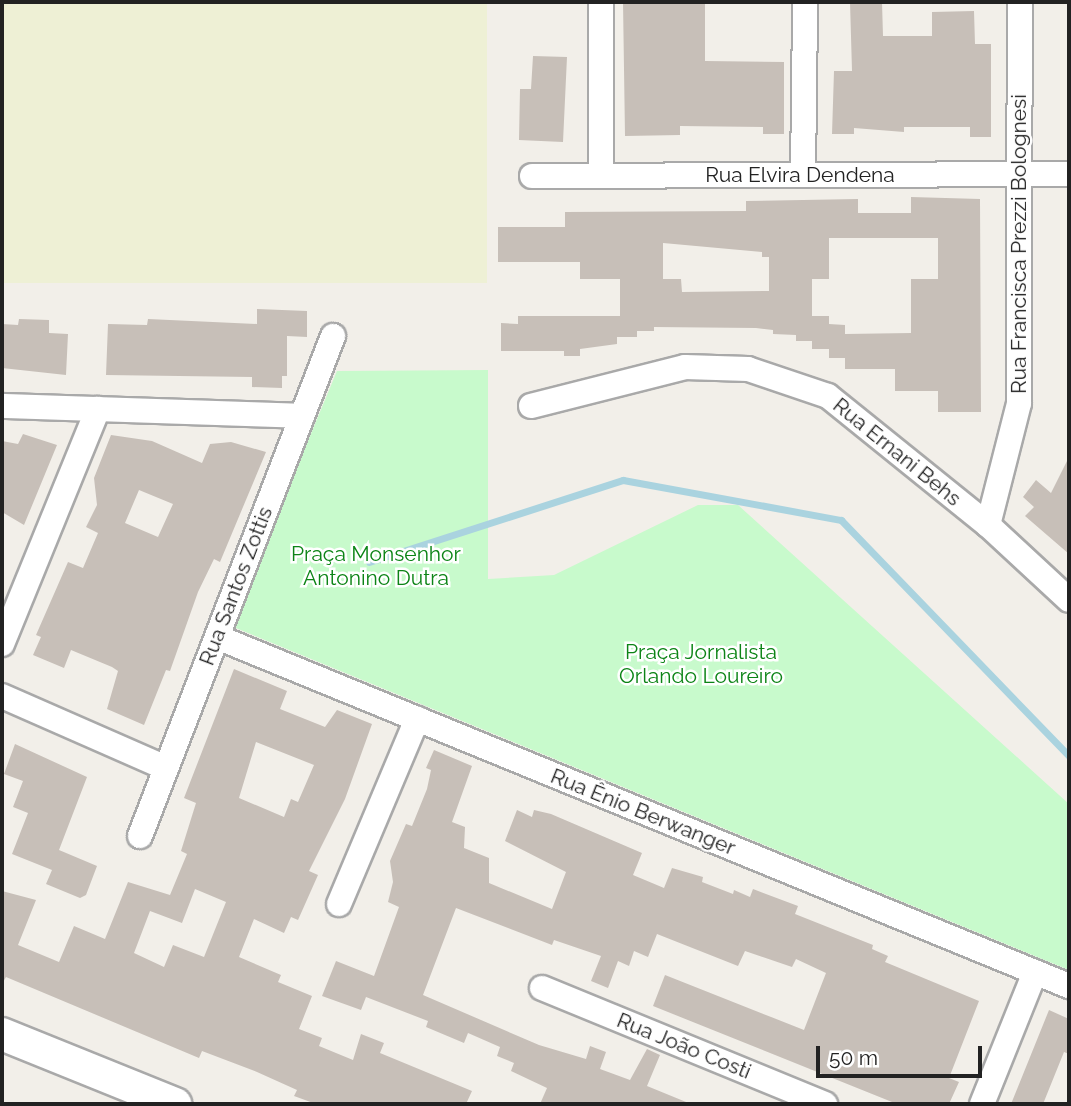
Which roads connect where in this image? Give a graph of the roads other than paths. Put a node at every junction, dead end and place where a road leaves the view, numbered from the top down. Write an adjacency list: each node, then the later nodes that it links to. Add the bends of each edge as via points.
1 (601, 2): 8 (street)
2 (805, 2): 6 (street)
3 (1020, 2): 4 (street, Rua Francisca Prezzi Bolognesi)
4 (1018, 174): 5 (street, Rua Elvira Dendena); 6 (street, Rua Elvira Dendena); 14 (street, Rua Francisca Prezzi Bolognesi, via 1019,403)
5 (1069, 174)
6 (803, 175): 8 (street, Rua Elvira Dendena)
7 (532, 176): 8 (street, Rua Elvira Dendena)
8 (601, 176)
9 (333, 336): 13 (street, Rua Santos Zottis)
10 (2, 406): 12 (street)
11 (531, 406): 14 (street, Rua Ernani Behs, via 685,367 748,369 828,396)
12 (98, 409): 13 (street); 17 (street)
13 (302, 416): 16 (street, Rua Santos Zottis)
14 (988, 525): 15 (street, Rua Ernani Behs)
15 (1069, 600)
16 (217, 637): 19 (street, Rua Ênio Berwanger); 20 (street, Rua Santos Zottis)
17 (2, 644)
18 (2, 696): 20 (street)
19 (417, 719): 22 (street); 23 (street, Rua Ênio Berwanger)
20 (166, 768): 21 (street, Rua Santos Zottis)
21 (140, 836)
22 (339, 904)
23 (1035, 972): 24 (street, Rua Ênio Berwanger); 29 (street)
24 (1069, 986)
25 (542, 988): 28 (street, Rua João Costi)
26 (2, 1034): 27 (street)
27 (175, 1104)
28 (825, 1104)
29 (982, 1104)

